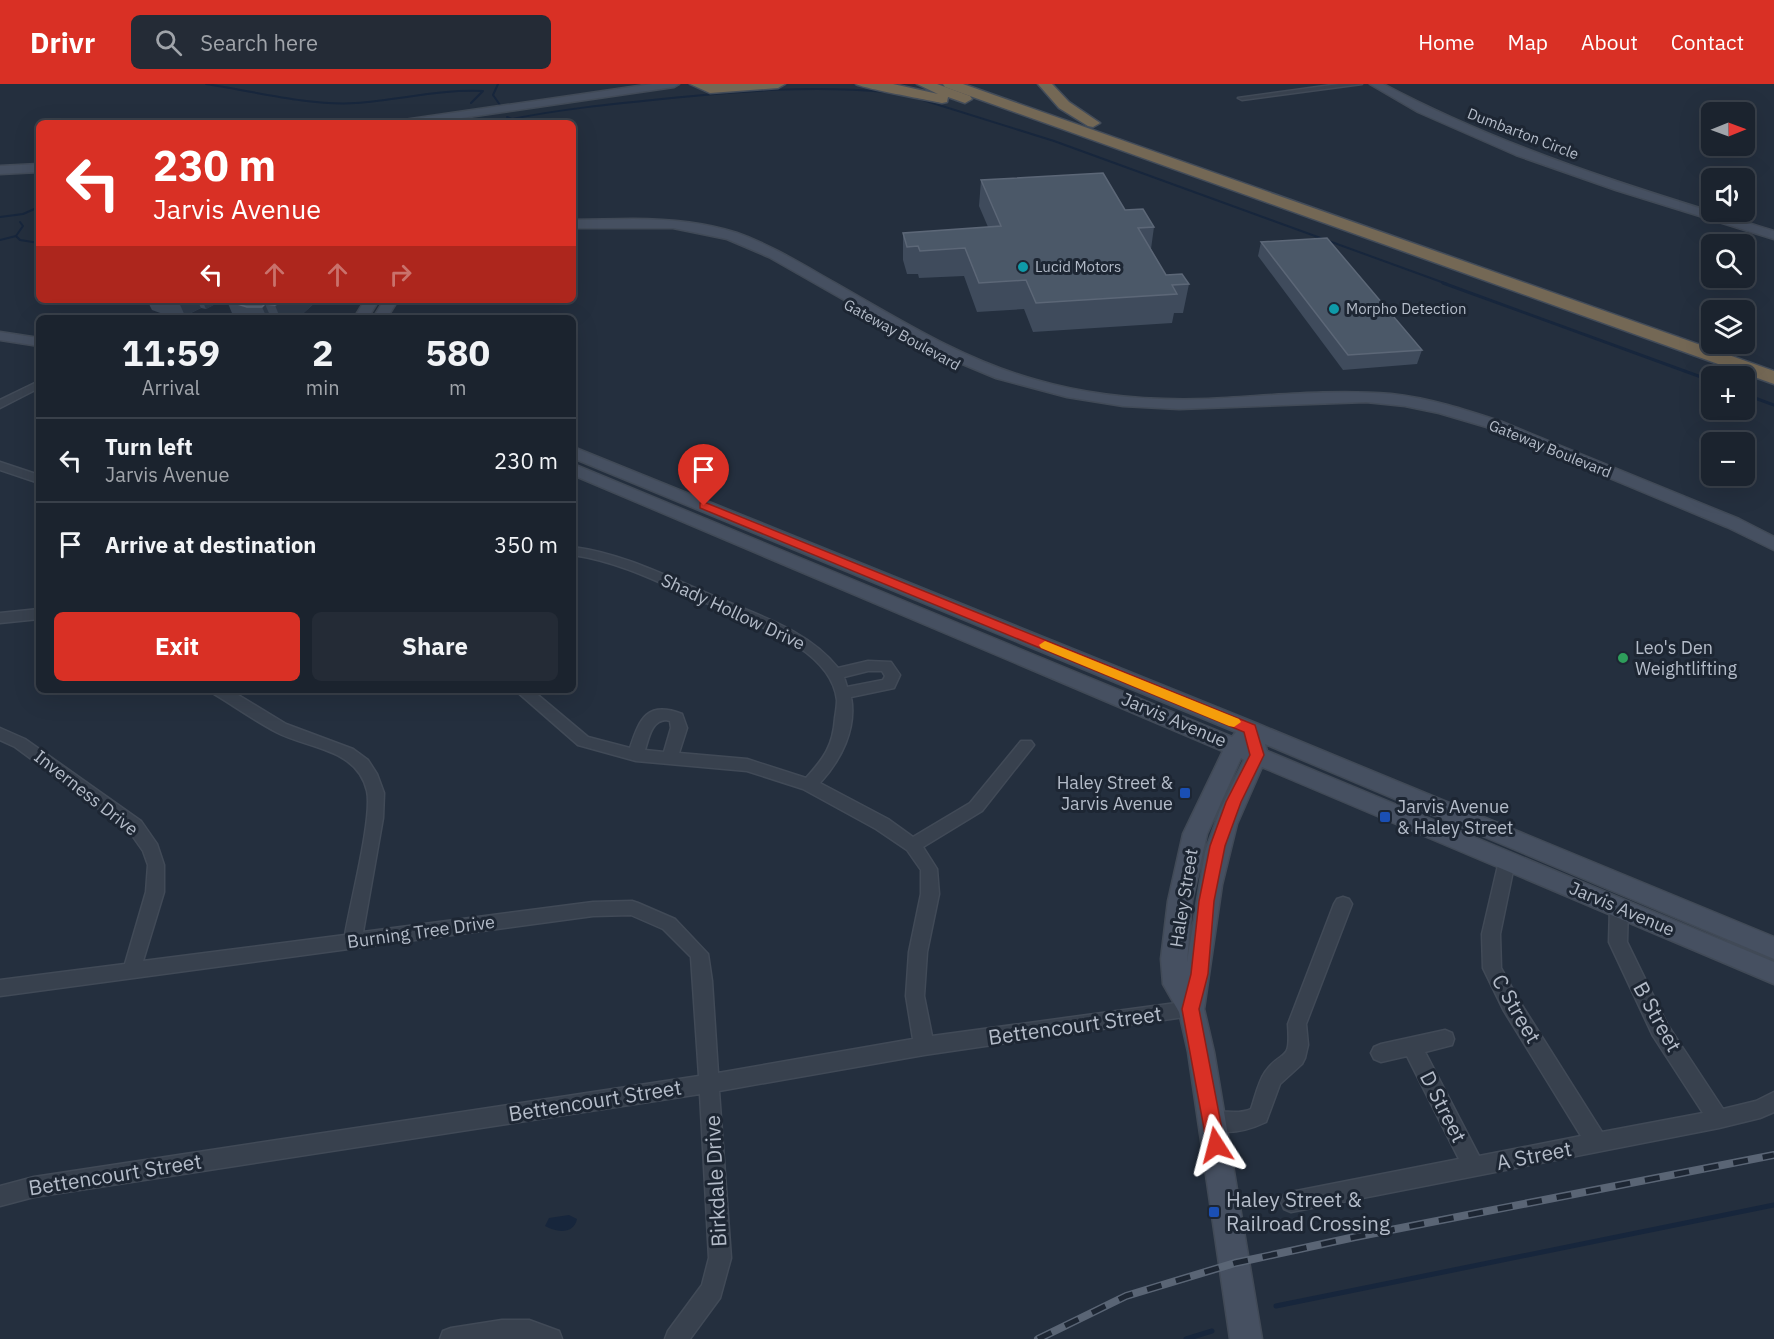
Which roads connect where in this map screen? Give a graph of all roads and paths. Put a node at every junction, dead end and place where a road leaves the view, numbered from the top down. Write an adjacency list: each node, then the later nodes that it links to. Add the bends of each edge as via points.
1 (674, 84): 15 (street)
2 (698, 84): 3 (highway, via 719,89); 16 (street)
3 (778, 84)
4 (863, 84): 13 (highway, via 918,93)
5 (924, 84): 17 (highway)
6 (950, 84): 32 (highway)
7 (958, 84): 22 (highway)
8 (1045, 84): 22 (highway, via 1064,105 1087,120)
9 (1358, 84): 12 (street)
10 (1375, 84): 23 (street, Dumbarton Circle, via 1449,123 1518,152)
11 (1398, 84): 23 (street, Dumbarton Circle, via 1523,148)
12 (1242, 98)
13 (970, 108)
14 (993, 115): 17 (highway)
15 (425, 120)
16 (459, 120)
17 (1134, 160): 31 (highway)
18 (36, 168): 19 (street)
19 (0, 170)
20 (36, 173): 21 (street)
21 (0, 175)
22 (1227, 179): 32 (highway)
23 (1665, 202): 26 (street, Dumbarton Circle)
24 (576, 225): 36 (street, Gateway Boulevard, via 657,223 730,235 773,254 958,359 1058,390 1178,404)
25 (576, 230): 36 (street, Gateway Boulevard, via 654,227 724,239 765,257 960,367 1064,398 1180,411 1264,407)
26 (1774, 235)
27 (0, 330): 28 (street)
28 (36, 335)
29 (0, 336): 30 (street)
30 (36, 342)
31 (1704, 366)
32 (1774, 376)
33 (1755, 385): 35 (highway)
34 (36, 386): 37 (street)
35 (1774, 392)
36 (1315, 399): 42 (street, Gateway Boulevard, via 1392,399 1496,425)
37 (0, 405)
38 (576, 453): 51 (street, Jarvis Avenue)
39 (0, 466): 41 (street)
40 (576, 470): 51 (street, Jarvis Avenue)
41 (36, 478)
42 (1774, 544)
43 (576, 551): 46 (street, Shady Hollow Drive, via 616,558 793,636 822,657)
44 (36, 614): 45 (street)
45 (0, 618)
46 (836, 674): 49 (street, Shady Hollow Drive); 49 (street, via 886,666 893,675 889,684)
47 (224, 693): 60 (street, via 281,728 348,753 362,764 370,778 376,793 375,818)
48 (526, 693): 53 (street, via 583,741)
49 (844, 693): 55 (street, Shady Hollow Drive, via 844,719 834,756)
50 (0, 734): 62 (street, Inverness Drive, via 20,743 135,826 151,849 156,865 155,892)
51 (1248, 744): 57 (street, Jarvis Avenue); 61 (street, Jarvis Avenue); 65 (street, Haley Street, via 1206,901 1199,974)
52 (1026, 745): 56 (street, via 976,807)
53 (636, 755): 54 (street); 54 (street, via 646,724 653,716 668,713 677,718 679,728)
54 (670, 758): 55 (street, via 747,765)
55 (809, 785): 56 (street)
56 (913, 845): 68 (street, via 928,869 930,894 918,952 915,996)
57 (1507, 861): 59 (street, Jarvis Avenue); 74 (street, C Street, via 1491,934 1492,968)
58 (1343, 904): 73 (street, via 1297,1024 1299,1045 1295,1058 1272,1078 1259,1115 1245,1122)
59 (1619, 907): 63 (street, Jarvis Avenue); 72 (street, B Street, via 1618,942 1660,1030)
60 (352, 942): 62 (street, Burning Tree Drive); 70 (street, Burning Tree Drive, via 593,909 632,908 669,924 699,954)
61 (1774, 948)
62 (131, 972): 64 (street, Burning Tree Drive)
63 (1774, 973)
64 (0, 988)
65 (1191, 1009): 68 (street, Bettencourt Street); 73 (street, Haley Street)
66 (1445, 1039): 67 (street)
67 (1412, 1046): 69 (street); 75 (street, D Street)
68 (924, 1047): 70 (street, Bettencourt Street)
69 (1381, 1053)
70 (711, 1083): 76 (street, Bettencourt Street, via 34,1187); 80 (street, Birkdale Drive, via 720,1258 712,1290)
71 (1774, 1101): 72 (street, A Street, via 1760,1109)
72 (1719, 1119): 74 (street, A Street)
73 (1212, 1121): 81 (street, Haley Street)
74 (1597, 1143): 75 (street, A Street)
75 (1474, 1167): 77 (street, A Street)
76 (0, 1196)
77 (1291, 1202)
78 (451, 1339): 79 (street, via 497,1331 541,1333)
79 (551, 1339)
80 (675, 1339)
81 (1246, 1339)

